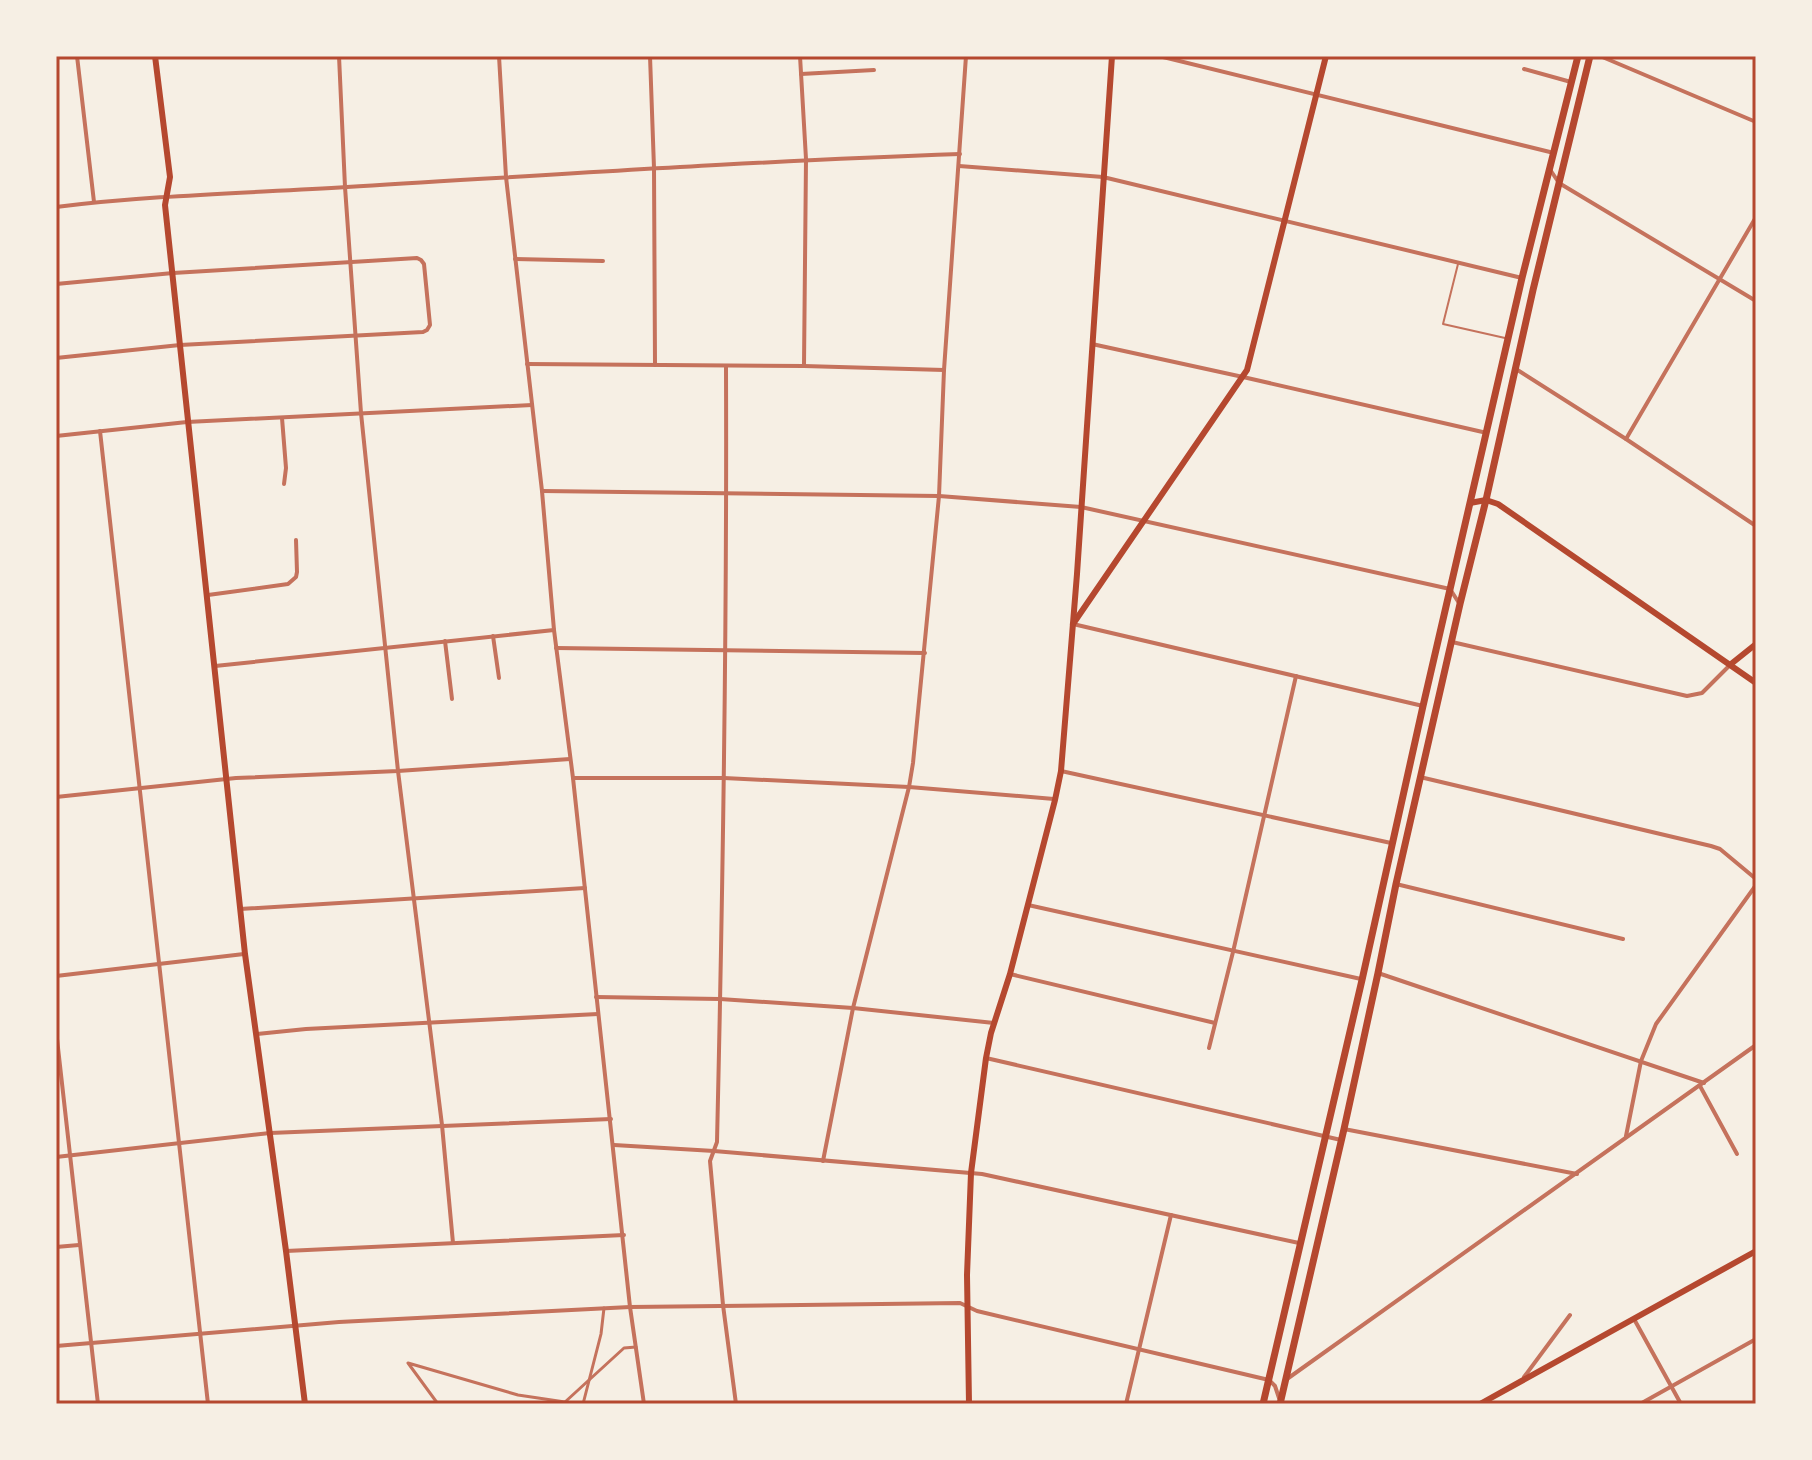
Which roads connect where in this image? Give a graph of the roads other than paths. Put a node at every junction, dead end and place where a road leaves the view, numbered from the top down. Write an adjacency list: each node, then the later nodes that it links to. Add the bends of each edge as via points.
1 (77, 56): 31 (street)
2 (155, 56): 30 (main road, via 170,177)
3 (339, 56): 29 (street)
4 (499, 56): 26 (street)
5 (650, 56): 24 (street)
6 (800, 56): 16 (street)
7 (966, 56): 21 (street)
8 (1112, 56): 27 (main road)
9 (1159, 56): 18 (street)
10 (1326, 56): 18 (main road)
11 (1578, 56): 17 (main road)
12 (1590, 56): 28 (main road)
13 (1600, 56): 19 (street)
14 (1524, 69): 17 (street)
15 (874, 70): 16 (street)
16 (801, 74): 22 (street)
17 (1571, 82): 20 (main road)
18 (1316, 94): 20 (street); 34 (main road)
19 (1756, 122)
20 (1554, 153): 25 (main road)
21 (960, 154): 22 (street); 23 (street)
22 (806, 159): 24 (street); 51 (street)
23 (959, 166): 27 (street); 54 (street)
24 (654, 168): 26 (street); 50 (street)
25 (1550, 169): 28 (street); 40 (main road)
26 (506, 177): 29 (street); 35 (street)
27 (1103, 177): 34 (street); 46 (main road)
28 (1559, 183): 41 (street); 53 (main road)
29 (345, 187): 30 (street); 37 (street)
30 (165, 195): 31 (street); 39 (main road)
31 (94, 202): 32 (street)
32 (56, 207)
33 (1756, 217): 41 (street)
34 (1285, 222): 38 (street); 55 (main road)
35 (515, 259): 36 (street); 49 (street)
36 (603, 261)
37 (350, 263): 39 (street); 44 (street); 44 (street, via 421,260 430,325 423,332)
38 (1458, 263): 40 (street); 45 (lane, via 1443,324)
39 (173, 273): 42 (street); 47 (main road)
40 (1522, 278): 45 (main road)
41 (1719, 279): 43 (street); 63 (street)
42 (56, 284)
43 (1756, 301)
44 (355, 336): 47 (street); 57 (street)
45 (1509, 339): 61 (main road)
46 (1092, 344): 55 (street); 70 (main road)
47 (180, 345): 48 (street); 59 (main road)
48 (56, 358)
49 (527, 364): 50 (street); 56 (street)
50 (655, 365): 52 (street)
51 (804, 366): 52 (street); 54 (street)
52 (726, 367): 66 (street)
53 (1516, 369): 63 (street); 68 (main road)
54 (944, 370): 67 (street)
55 (1243, 377): 61 (street); 71 (main road)
56 (532, 405): 57 (street); 65 (street)
57 (361, 413): 58 (street); 83 (street)
58 (282, 418): 59 (street); 64 (street)
59 (187, 422): 60 (street); 75 (main road)
60 (100, 431): 62 (street); 102 (street)
61 (1487, 433): 69 (main road)
62 (56, 436)
63 (1626, 439): 72 (street)
64 (284, 484)
65 (542, 491): 66 (street); 78 (street)
66 (727, 494): 67 (street); 85 (street)
67 (939, 496): 70 (street); 86 (street)
68 (1486, 500): 69 (main road); 76 (main road); 87 (main road)
69 (1470, 503): 74 (main road)
70 (1081, 507): 71 (street); 77 (main road)
71 (1145, 521): 74 (street); 77 (main road)
72 (1755, 523)
73 (296, 540): 75 (street, via 297,572 288,584)
74 (1450, 589): 76 (street); 93 (main road)
75 (208, 595): 88 (main road)
76 (1460, 604): 81 (main road)
77 (1073, 624): 89 (street); 96 (main road)
78 (554, 630): 79 (street); 84 (street)
79 (493, 636): 80 (street); 90 (street)
80 (445, 641): 83 (street); 92 (street)
81 (1452, 642): 87 (street, via 1687,696 1702,693); 97 (main road)
82 (1756, 644): 87 (main road)
83 (386, 648): 88 (street); 95 (street)
84 (556, 648): 85 (street); 94 (street)
85 (725, 651): 86 (street); 99 (street)
86 (925, 653): 101 (street)
87 (1731, 664): 91 (main road)
88 (215, 666): 100 (main road)
89 (1296, 676): 93 (street); 105 (street)
90 (499, 678)
91 (1756, 683)
92 (452, 699)
93 (1423, 706): 106 (main road)
94 (570, 759): 95 (street); 98 (street)
95 (398, 771): 100 (street); 110 (street)
96 (1061, 771): 104 (main road); 105 (street)
97 (1420, 777): 107 (street, via 1711,846); 108 (main road)
98 (573, 778): 99 (street); 109 (street)
99 (724, 778): 101 (street); 122 (street)
100 (226, 779): 102 (street); 112 (main road)
101 (909, 787): 104 (street); 123 (street)
102 (141, 788): 103 (street); 116 (street)
103 (56, 797)
104 (1055, 800): 111 (main road)
105 (1263, 815): 106 (street); 114 (street)
106 (1393, 844): 120 (main road)
107 (1756, 882): 133 (street, via 1665,1009)
108 (1396, 884): 113 (street); 117 (main road)
109 (585, 888): 110 (street); 121 (street)
110 (415, 899): 112 (street); 125 (street)
111 (1028, 905): 114 (street); 118 (main road)
112 (240, 909): 115 (main road)
113 (1623, 939)
114 (1233, 952): 120 (street); 127 (street)
115 (245, 954): 116 (street); 129 (main road)
116 (159, 963): 119 (street); 143 (street)
117 (1378, 973): 133 (street); 138 (main road)
118 (1010, 974): 126 (main road); 127 (street)
119 (56, 976)
120 (1362, 980): 140 (main road)
121 (596, 997): 122 (street); 124 (street)
122 (720, 999): 123 (street); 145 (street)
123 (853, 1008): 126 (street); 149 (street)
124 (598, 1014): 125 (street); 136 (street)
125 (430, 1022): 129 (street); 137 (street)
126 (994, 1023): 132 (main road)
127 (1215, 1023): 131 (street)
128 (56, 1030): 134 (street)
129 (257, 1034): 139 (main road)
130 (1756, 1045): 135 (street)
131 (1209, 1048)
132 (986, 1058): 140 (street); 150 (main road)
133 (1641, 1061): 135 (street); 141 (street)
134 (58, 1066): 147 (street)
135 (1702, 1085): 141 (street); 146 (street)
136 (611, 1119): 137 (street); 144 (street)
137 (442, 1125): 139 (street); 154 (street)
138 (1344, 1129): 142 (main road); 151 (street)
139 (270, 1133): 143 (street); 158 (main road)
140 (1326, 1136): 142 (street); 155 (main road)
141 (1626, 1138): 151 (street)
142 (1341, 1140): 176 (main road)
143 (180, 1143): 147 (street); 167 (street)
144 (614, 1145): 145 (street); 153 (street)
145 (714, 1151): 149 (street); 160 (street, via 710,1161)
146 (1737, 1154)
147 (71, 1156): 148 (street); 156 (street)
148 (56, 1157)
149 (823, 1161): 150 (street)
150 (971, 1173): 152 (street); 162 (main road)
151 (1577, 1174): 176 (street)
152 (1171, 1215): 155 (street); 172 (street)
153 (624, 1235): 154 (street); 161 (street)
154 (453, 1243): 158 (street)
155 (1301, 1243): 174 (main road)
156 (79, 1245): 157 (street); 169 (street)
157 (56, 1247)
158 (286, 1251): 166 (main road)
159 (1755, 1253): 165 (main road)
160 (723, 1305): 161 (street); 162 (street); 187 (street)
161 (630, 1307): 163 (street); 171 (street)
162 (968, 1307): 172 (street); 188 (main road)
163 (604, 1308): 166 (street); 173 (street)
164 (1570, 1315): 175 (street)
165 (1634, 1319): 175 (main road); 177 (street)
166 (295, 1326): 167 (street); 183 (main road)
167 (200, 1333): 169 (street); 182 (street)
168 (1756, 1339): 177 (street)
169 (91, 1343): 170 (street); 181 (street)
170 (56, 1346)
171 (636, 1347): 173 (street, via 624,1348); 186 (street)
172 (1139, 1348): 174 (street); 189 (street)
173 (589, 1380): 180 (street); 185 (street)
174 (1269, 1380): 178 (street); 190 (main road)
175 (1522, 1380): 179 (main road)
176 (1285, 1381): 178 (main road)
177 (1671, 1386): 192 (street); 193 (street)
178 (1280, 1402)
179 (1489, 1402): 191 (main road)
180 (564, 1403): 184 (street, via 408,1363)
181 (98, 1404)
182 (208, 1404)
183 (305, 1404)
184 (438, 1404)
185 (583, 1404)
186 (644, 1404)
187 (736, 1404)
188 (969, 1404)
189 (1126, 1404)
190 (1263, 1404)
191 (1480, 1404)
192 (1640, 1404)
193 (1681, 1404)

